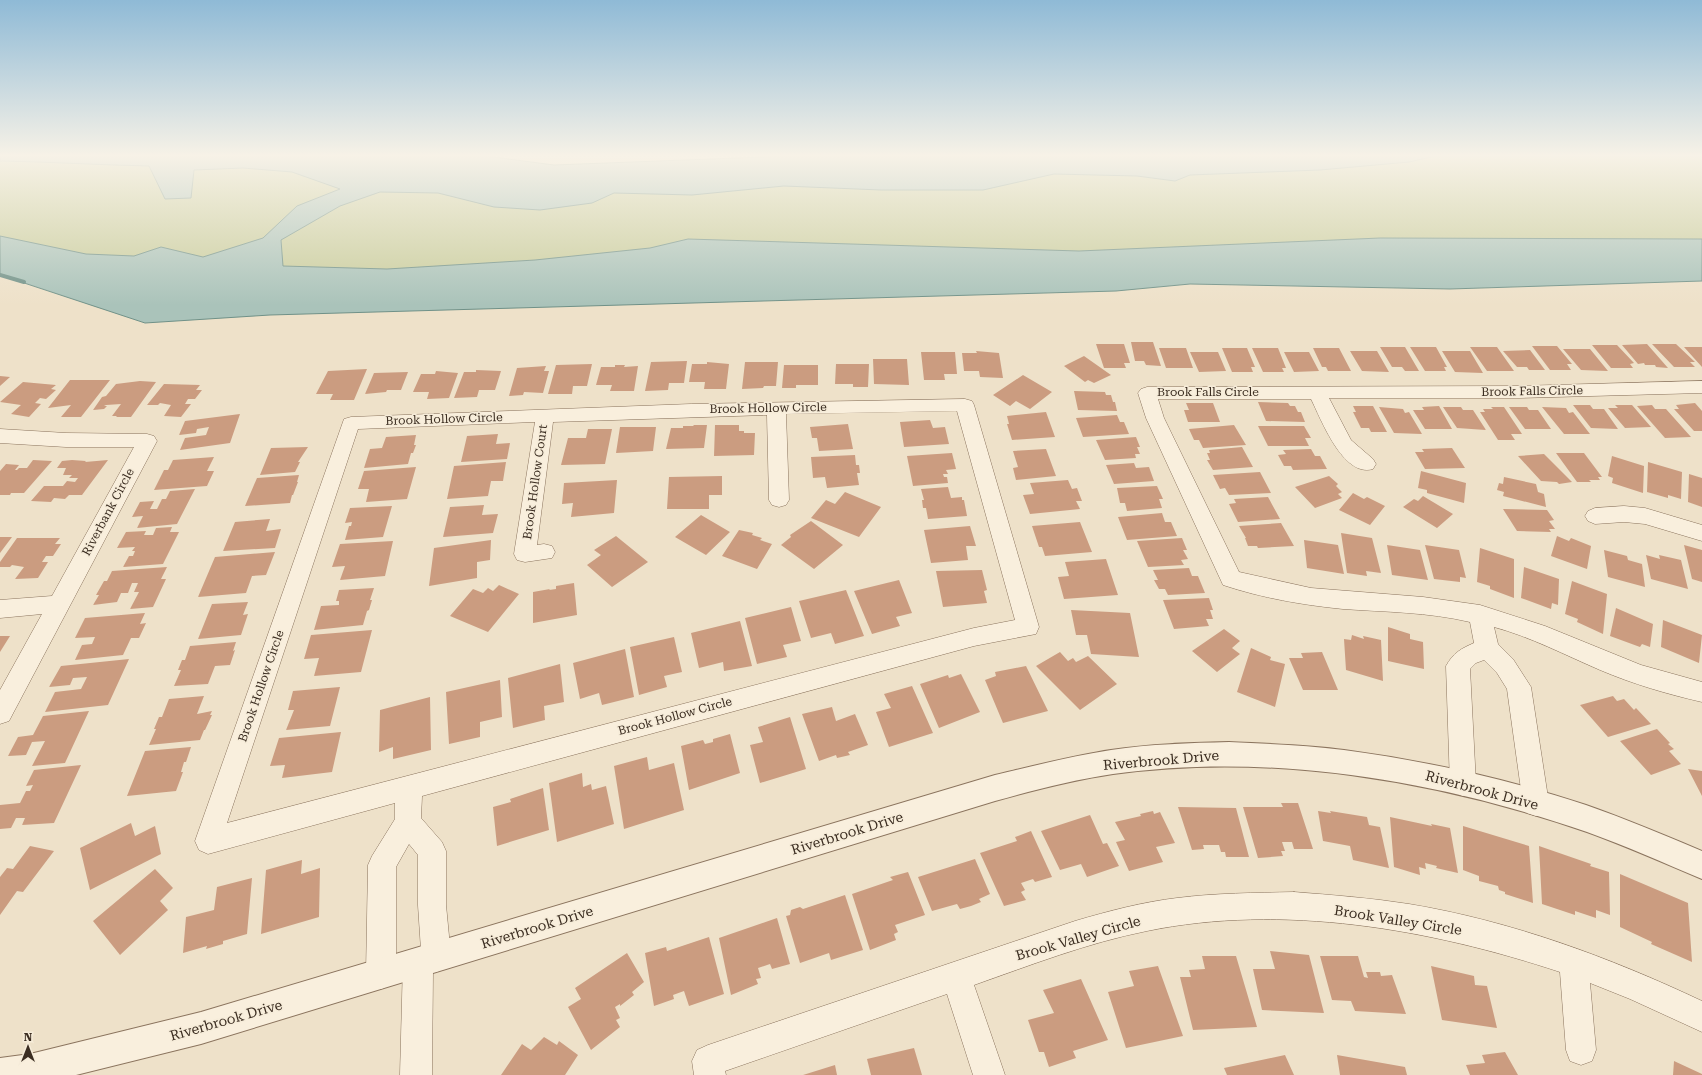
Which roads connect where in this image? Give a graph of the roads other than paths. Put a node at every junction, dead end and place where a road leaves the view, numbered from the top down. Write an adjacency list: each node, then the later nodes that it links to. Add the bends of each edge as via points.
1 (1702, 388): 2 (street, Brook Falls Circle, via 1519,392)
2 (1317, 392): 6 (street, via 1343,444); 13 (street, Brook Falls Circle, via 1147,392 1155,418 1231,578 1321,598 1436,607)
3 (776, 408): 4 (street, Brook Hollow Circle); 7 (street); 18 (street, Brook Hollow Circle, via 965,405 1028,627 974,637)
4 (545, 415): 10 (street, Brook Hollow Court, via 524,554); 18 (street, Brook Hollow Circle, via 351,423 208,841)
5 (0, 436): 11 (street, Riverbank Circle, via 147,441)
6 (1366, 464)
7 (779, 500)
8 (1595, 516): 9 (street, via 1645,516)
9 (1702, 533)
10 (544, 552)
11 (59, 604): 12 (street); 16 (street, Riverbank Circle)
12 (0, 609)
13 (1480, 614): 14 (street); 15 (street, Brook Falls Circle, via 1531,630 1626,670 1663,683)
14 (1487, 648): 17 (street, via 1468,656 1458,666); 19 (street, via 1519,686)
15 (1702, 692)
16 (0, 713)
17 (1463, 784): 19 (street, Riverbrook Drive); 22 (street, Riverbrook Drive, via 1336,760 1268,755 1176,756 1112,762 995,788)
18 (409, 787): 20 (street)
19 (1536, 804): 21 (street, Riverbrook Drive, via 1619,831)
20 (408, 822): 22 (street, via 432,851 432,905); 24 (street, via 382,865)
21 (1702, 865)
22 (427, 960): 24 (street, Riverbrook Drive); 29 (street)
23 (1574, 963): 25 (street, Brook Valley Circle, via 1506,941 1438,924 1364,911 1303,906 1237,906 1176,912 1113,924); 26 (street, Brook Valley Circle, via 1633,985); 27 (street)
24 (381, 974): 28 (street, Riverbrook Drive, via 201,1028 30,1070)
25 (956, 976): 30 (street, Brook Valley Circle, via 708,1061); 31 (street)
26 (1702, 1017)
27 (1581, 1050)
28 (0, 1074)
29 (416, 1075)
30 (710, 1075)
31 (989, 1075)

